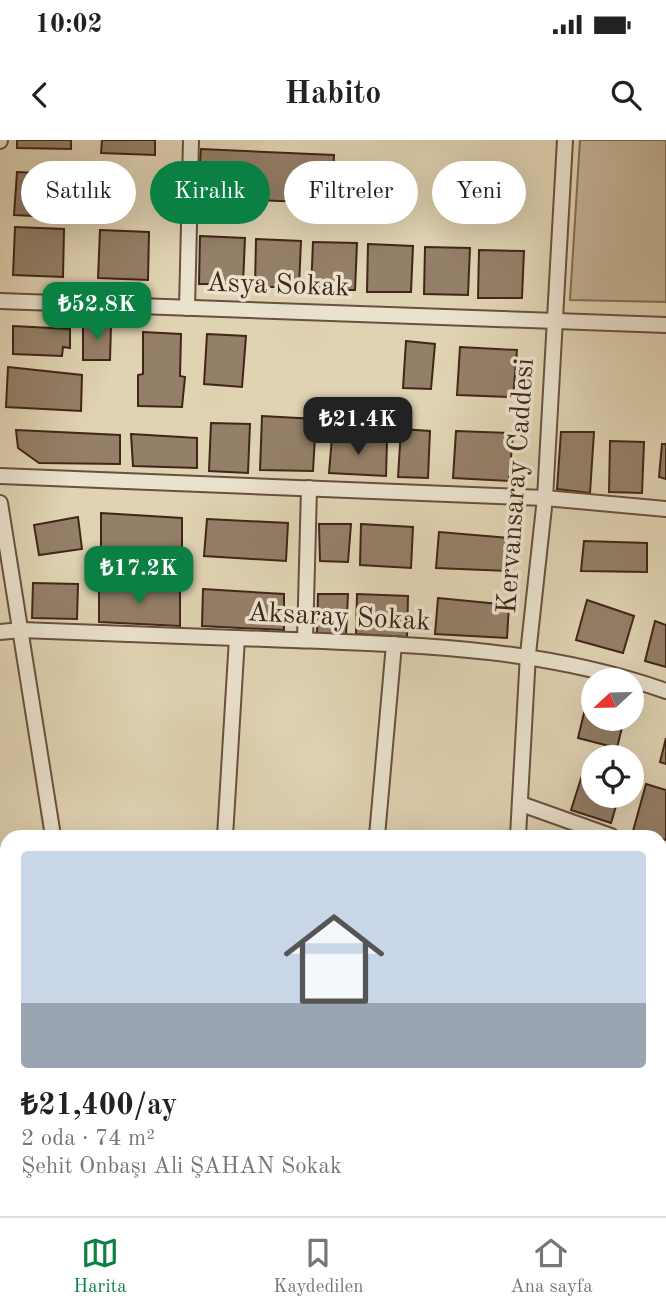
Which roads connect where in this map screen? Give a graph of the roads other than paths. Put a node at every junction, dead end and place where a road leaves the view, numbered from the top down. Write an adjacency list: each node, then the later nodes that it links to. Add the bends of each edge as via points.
1 (191, 140): 4 (street)
2 (565, 140): 5 (street, Kervansaray Caddesi)
3 (0, 302): 4 (street, Asya Sokak)
4 (187, 308): 5 (street, Asya Sokak)
5 (554, 320): 6 (street, Asya Sokak); 9 (street, Kervansaray Caddesi)
6 (666, 325)
7 (0, 476): 8 (street)
8 (309, 488): 9 (street); 15 (street)
9 (545, 498): 11 (street); 17 (street, Kervansaray Caddesi)
10 (0, 503): 12 (street)
11 (666, 509)
12 (21, 630): 13 (street, Aksaray Sokak); 14 (street, Aksaray Sokak); 20 (street)
13 (0, 632)
14 (237, 638): 15 (street, Aksaray Sokak); 21 (street)
15 (305, 640): 16 (street, Aksaray Sokak)
16 (394, 644): 17 (street, Aksaray Sokak); 22 (street)
17 (528, 654): 18 (street, Aksaray Sokak); 19 (street, Kervansaray Caddesi)
18 (666, 691)
19 (521, 804): 23 (street, Kervansaray Caddesi); 24 (street)
20 (52, 830)
21 (225, 830)
22 (378, 830)
23 (518, 830)
24 (594, 830)

